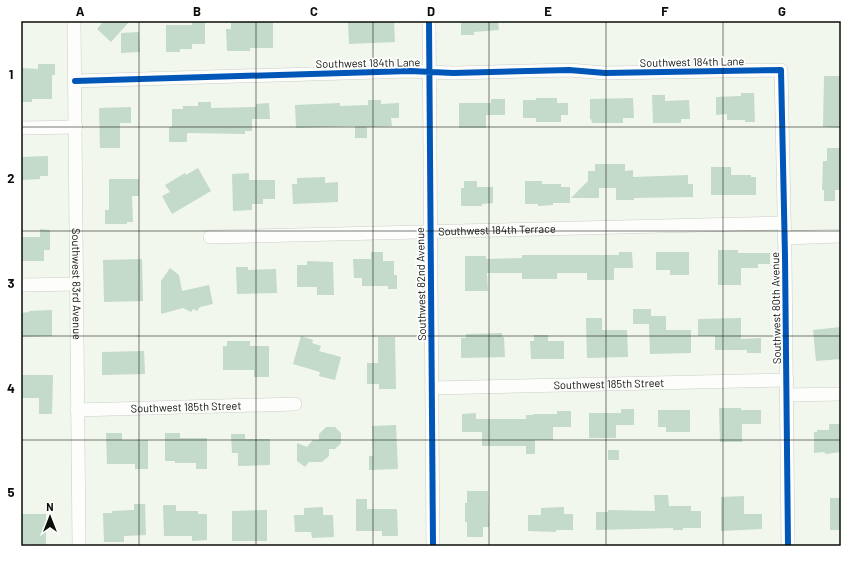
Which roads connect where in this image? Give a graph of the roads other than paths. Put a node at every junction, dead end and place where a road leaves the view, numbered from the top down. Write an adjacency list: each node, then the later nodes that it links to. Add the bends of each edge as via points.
1 (74, 21): 5 (street, Southwest 83rd Avenue)
2 (428, 21): 4 (street, Southwest 82nd Avenue)
3 (781, 70): 4 (street, Southwest 184th Lane, via 605,73 569,70 453,74); 8 (street, Southwest 80th Avenue)
4 (429, 72): 5 (street, Southwest 184th Lane); 9 (street, Southwest 82nd Avenue)
5 (75, 80): 6 (street, Southwest 83rd Avenue)
6 (76, 126): 7 (street); 13 (street, Southwest 83rd Avenue)
7 (21, 128)
8 (784, 223): 9 (street, Southwest 184th Terrace); 12 (street, Southwest 80th Avenue)
9 (430, 232): 11 (street, Southwest 184th Terrace); 16 (street, Southwest 82nd Avenue)
10 (841, 236): 12 (street)
11 (210, 237)
12 (784, 238): 15 (street, Southwest 80th Avenue)
13 (78, 284): 14 (street); 20 (street, Southwest 83rd Avenue)
14 (21, 285)
15 (787, 380): 16 (street, Southwest 185th Street); 18 (street, Southwest 80th Avenue)
16 (432, 388): 22 (street, Southwest 82nd Avenue)
17 (841, 394): 18 (street)
18 (787, 395): 23 (street, Southwest 80th Avenue)
19 (295, 404): 20 (street, Southwest 185th Street)
20 (78, 410): 21 (street, Southwest 83rd Avenue)
21 (79, 546)
22 (433, 546)
23 (788, 546)

